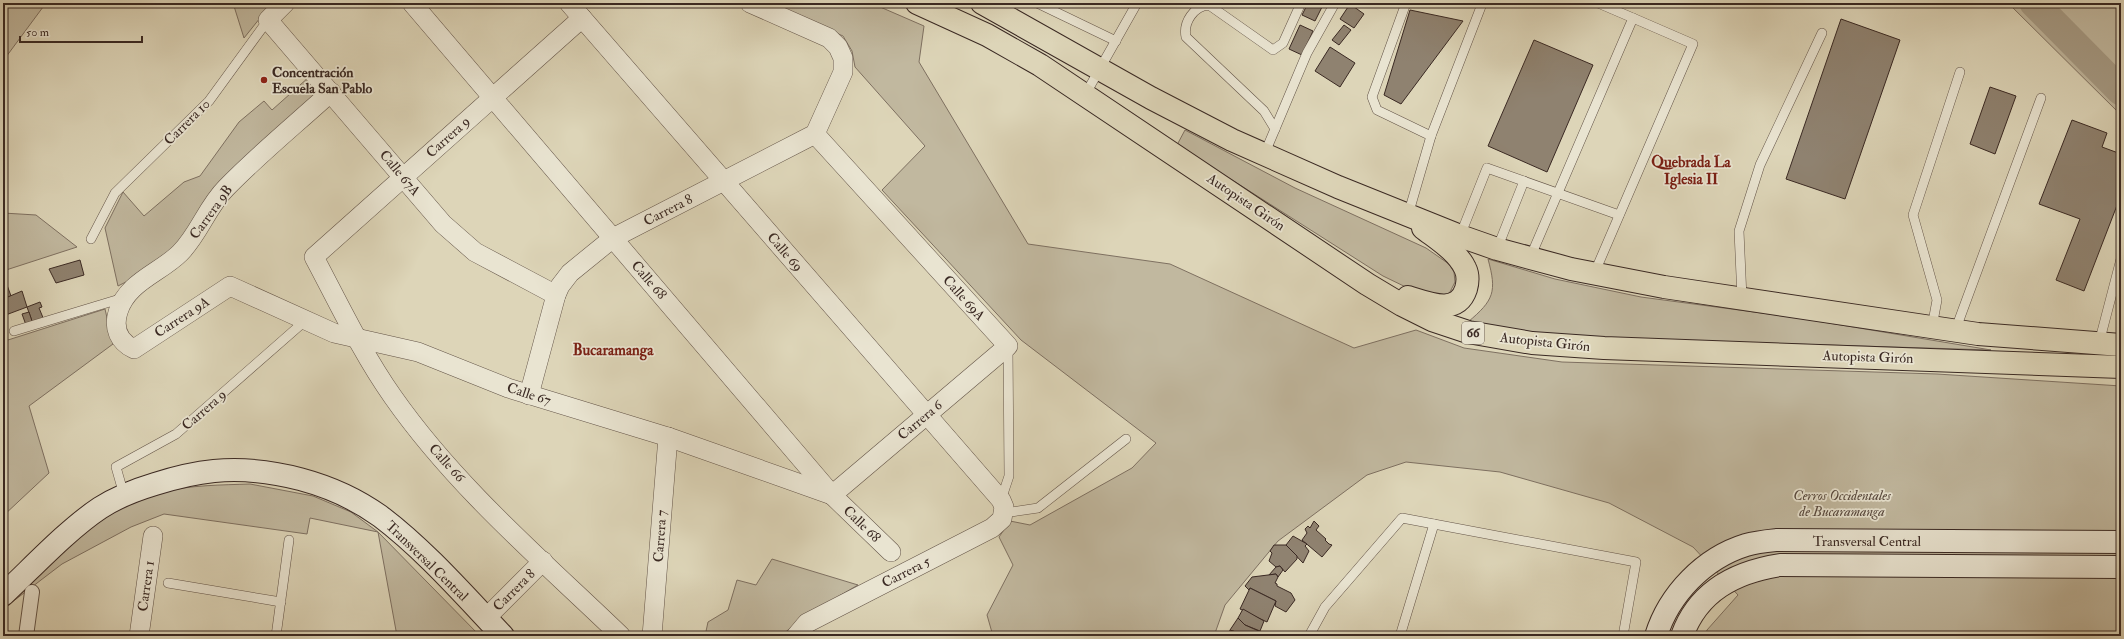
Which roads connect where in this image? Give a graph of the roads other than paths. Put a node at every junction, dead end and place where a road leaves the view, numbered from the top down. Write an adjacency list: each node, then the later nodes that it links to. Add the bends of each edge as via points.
1 (285, 3): 16 (street, Carrera 10)
2 (412, 3): 23 (street, Calle 68)
3 (569, 3): 14 (street, Calle 69)
4 (750, 3): 26 (street, via 829,38 838,47 843,58 843,72)
5 (917, 3): 22 (highway, Autopista Girón / 66, via 1012,48)
6 (982, 3): 19 (highway)
7 (1037, 3): 18 (lane)
8 (1137, 3): 18 (lane)
9 (1301, 3): 25 (lane, via 1284,43 1273,50 1209,5 1196,9 1185,30 1186,37 1264,111)
10 (1335, 3): 25 (lane, via 1307,53)
11 (1406, 3): 27 (lane, via 1372,97 1373,104 1377,110)
12 (1481, 3): 27 (lane)
13 (1598, 3): 15 (lane)
14 (582, 18): 23 (street, Carrera 9); 30 (street, Calle 69)
15 (1633, 18): 32 (lane); 34 (lane, via 1693,44)
16 (268, 20): 21 (street, Calle 67A); 37 (lane, Carrera 10, via 210,101 115,193)
17 (1822, 34): 47 (lane, via 1760,165 1739,231)
18 (1116, 41): 19 (lane)
19 (1100, 69): 22 (lane); 28 (highway, via 1204,126)
20 (1960, 72): 49 (lane, via 1913,215 1936,300)
21 (331, 92): 29 (street, Calle 67A); 46 (street, Carrera 9B, via 225,189 181,252 133,287)
22 (1085, 95): 43 (highway, Autopista Girón / 66)
23 (493, 98): 29 (street, Carrera 9); 36 (street, Calle 68)
24 (2041, 98): 51 (lane)
25 (1275, 129): 28 (lane)
26 (815, 134): 30 (street, Carrera 8); 55 (street, Calle 69A)
27 (1432, 136): 33 (lane)
28 (1264, 155): 33 (highway)
29 (403, 177): 39 (street, Carrera 9); 45 (street, Calle 67A, via 458,239 497,264)
30 (724, 181): 36 (street, Carrera 8); 59 (street, Calle 69)
31 (1524, 181): 32 (lane); 35 (lane, via 1487,168); 38 (lane)
32 (1557, 193): 34 (lane); 40 (lane)
33 (1408, 215): 35 (highway); 43 (highway, via 1462,262 1468,276 1464,294 1454,304 1434,305)
34 (1619, 215): 42 (lane)
35 (1460, 236): 38 (highway)
36 (613, 238): 45 (street, Carrera 8, via 570,273); 62 (street, Calle 68)
37 (91, 239)
38 (1497, 249): 40 (highway)
39 (314, 257): 52 (street, Calle 66)
40 (1530, 258): 42 (highway)
41 (2121, 259): 53 (lane)
42 (1594, 274): 47 (highway)
43 (1367, 284): 57 (highway, Autopista Girón / 66, via 1432,320 1468,332 1532,343 1604,348)
44 (230, 286): 48 (street, Calle 67); 56 (street, Carrera 9A)
45 (556, 295): 58 (street, Carrera 8)
46 (124, 298): 50 (lane, Carrera 9B); 56 (street, Carrera 9B, via 118,311 117,334)
47 (1742, 298): 49 (highway)
48 (306, 320): 52 (street, Calle 67, via 334,333); 63 (lane, Carrera 9, via 176,434 116,467)
49 (1932, 327): 51 (highway)
50 (14, 331)
51 (1955, 331): 53 (highway)
52 (356, 338): 58 (street, Calle 67, via 418,352); 70 (street, Calle 66, via 393,396 442,460)
53 (2099, 343): 54 (highway)
54 (2121, 345)
55 (1008, 346): 59 (street, Carrera 6); 64 (lane, via 1009,476)
56 (134, 349)
57 (2121, 367)
58 (529, 395): 60 (street, Calle 67)
59 (927, 415): 62 (street, Carrera 6); 64 (street, Calle 69)
60 (668, 437): 62 (street, Calle 67); 82 (street, Carrera 7)
61 (1126, 439): 64 (lane, via 1038,508)
62 (832, 494): 69 (street, Calle 68)
63 (124, 495): 74 (main road, Transversal Central, via 89,516); 76 (main road, Transversal Central, via 188,475 235,470 284,476 333,490 372,512 401,533)
64 (1002, 507): 83 (street, Carrera 5, via 1002,519 992,528 807,623)
65 (1434, 524): 84 (lane, via 1402,518 1325,607); 85 (lane); 86 (lane, via 1636,562)
66 (153, 536): 78 (street, Carrera 1)
67 (289, 540): 75 (lane)
68 (2121, 542): 87 (main road, Transversal Central, via 1777,540 1748,544 1713,560 1696,574 1680,590 1669,607)
69 (891, 552)
70 (543, 561): 76 (street, Carrera 8); 81 (street, Calle 66)
71 (2121, 567): 88 (main road, Transversal Central, via 1780,565 1757,568 1736,575 1716,588 1699,606)
72 (168, 583): 75 (lane)
73 (32, 592): 77 (street)
74 (3, 595)
75 (281, 602): 79 (lane)
76 (486, 618): 80 (main road, Transversal Central)
77 (26, 636)
78 (139, 636)
79 (276, 636)
80 (503, 636)
81 (621, 636)
82 (652, 636)
83 (796, 636)
84 (1309, 636)
85 (1400, 636)
86 (1623, 636)
87 (1656, 636)
88 (1682, 636)

